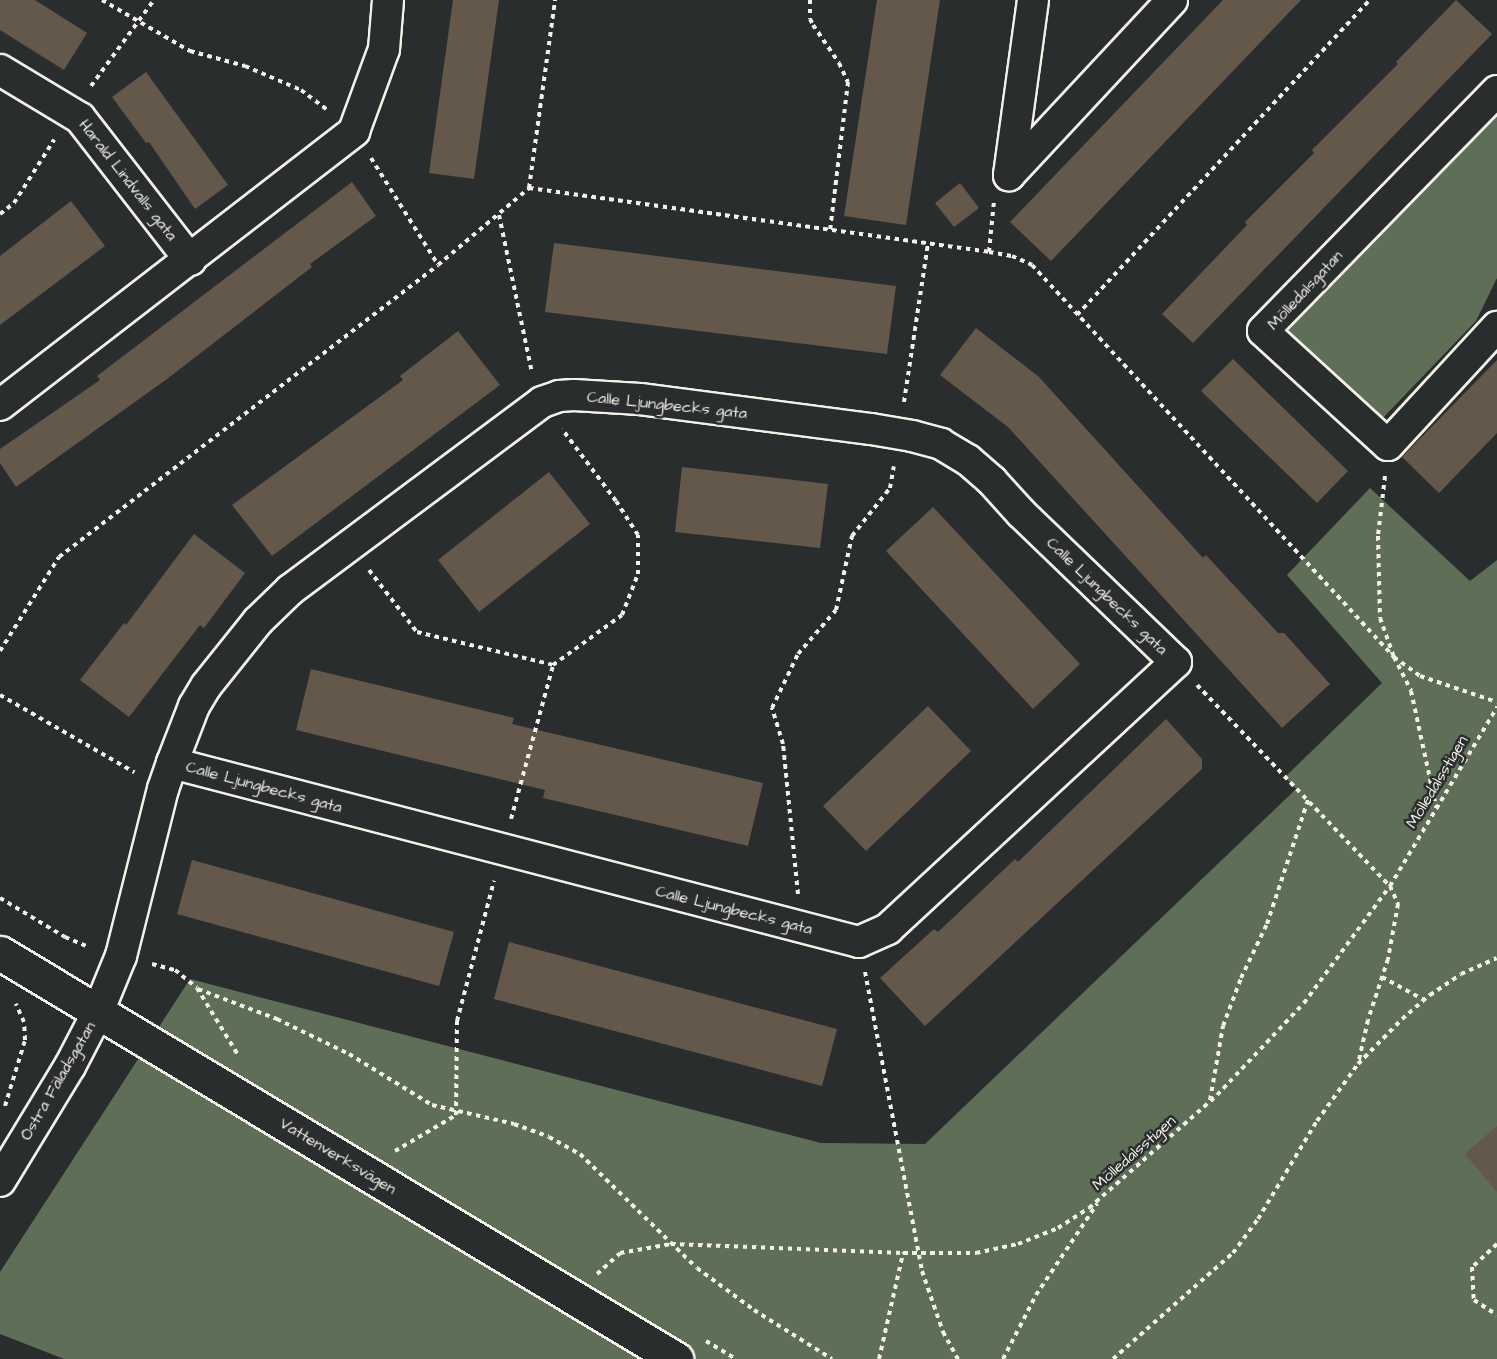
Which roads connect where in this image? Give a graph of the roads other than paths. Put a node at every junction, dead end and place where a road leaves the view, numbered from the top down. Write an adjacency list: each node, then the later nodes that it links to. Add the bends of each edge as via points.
1 (387, 0): 6 (street, via 384,49 354,131)
2 (1033, 0): 3 (street, via 1009,175)
3 (1172, 0)
4 (0, 70): 6 (street, Harald Lindvalls gata, via 80,118)
5 (1497, 91): 7 (street, Mölledalsgatan, via 1263,330 1388,446)
6 (190, 260): 8 (street)
7 (1497, 327)
8 (0, 405)
9 (168, 776): 9 (street, Calle Ljungbecks gata, via 502,851 859,942 888,929 1176,662 968,460 941,444 899,433 609,396 559,396 542,402 350,545 290,590 258,621 194,706); 11 (street, Calle Ljungbecks gata, via 122,956)
10 (0, 953): 11 (street, Vattenverksvägen)
11 (98, 1012): 12 (street, Östra Fäladsgatan); 13 (street, Vattenverksvägen)
12 (0, 1181)
13 (676, 1359)

